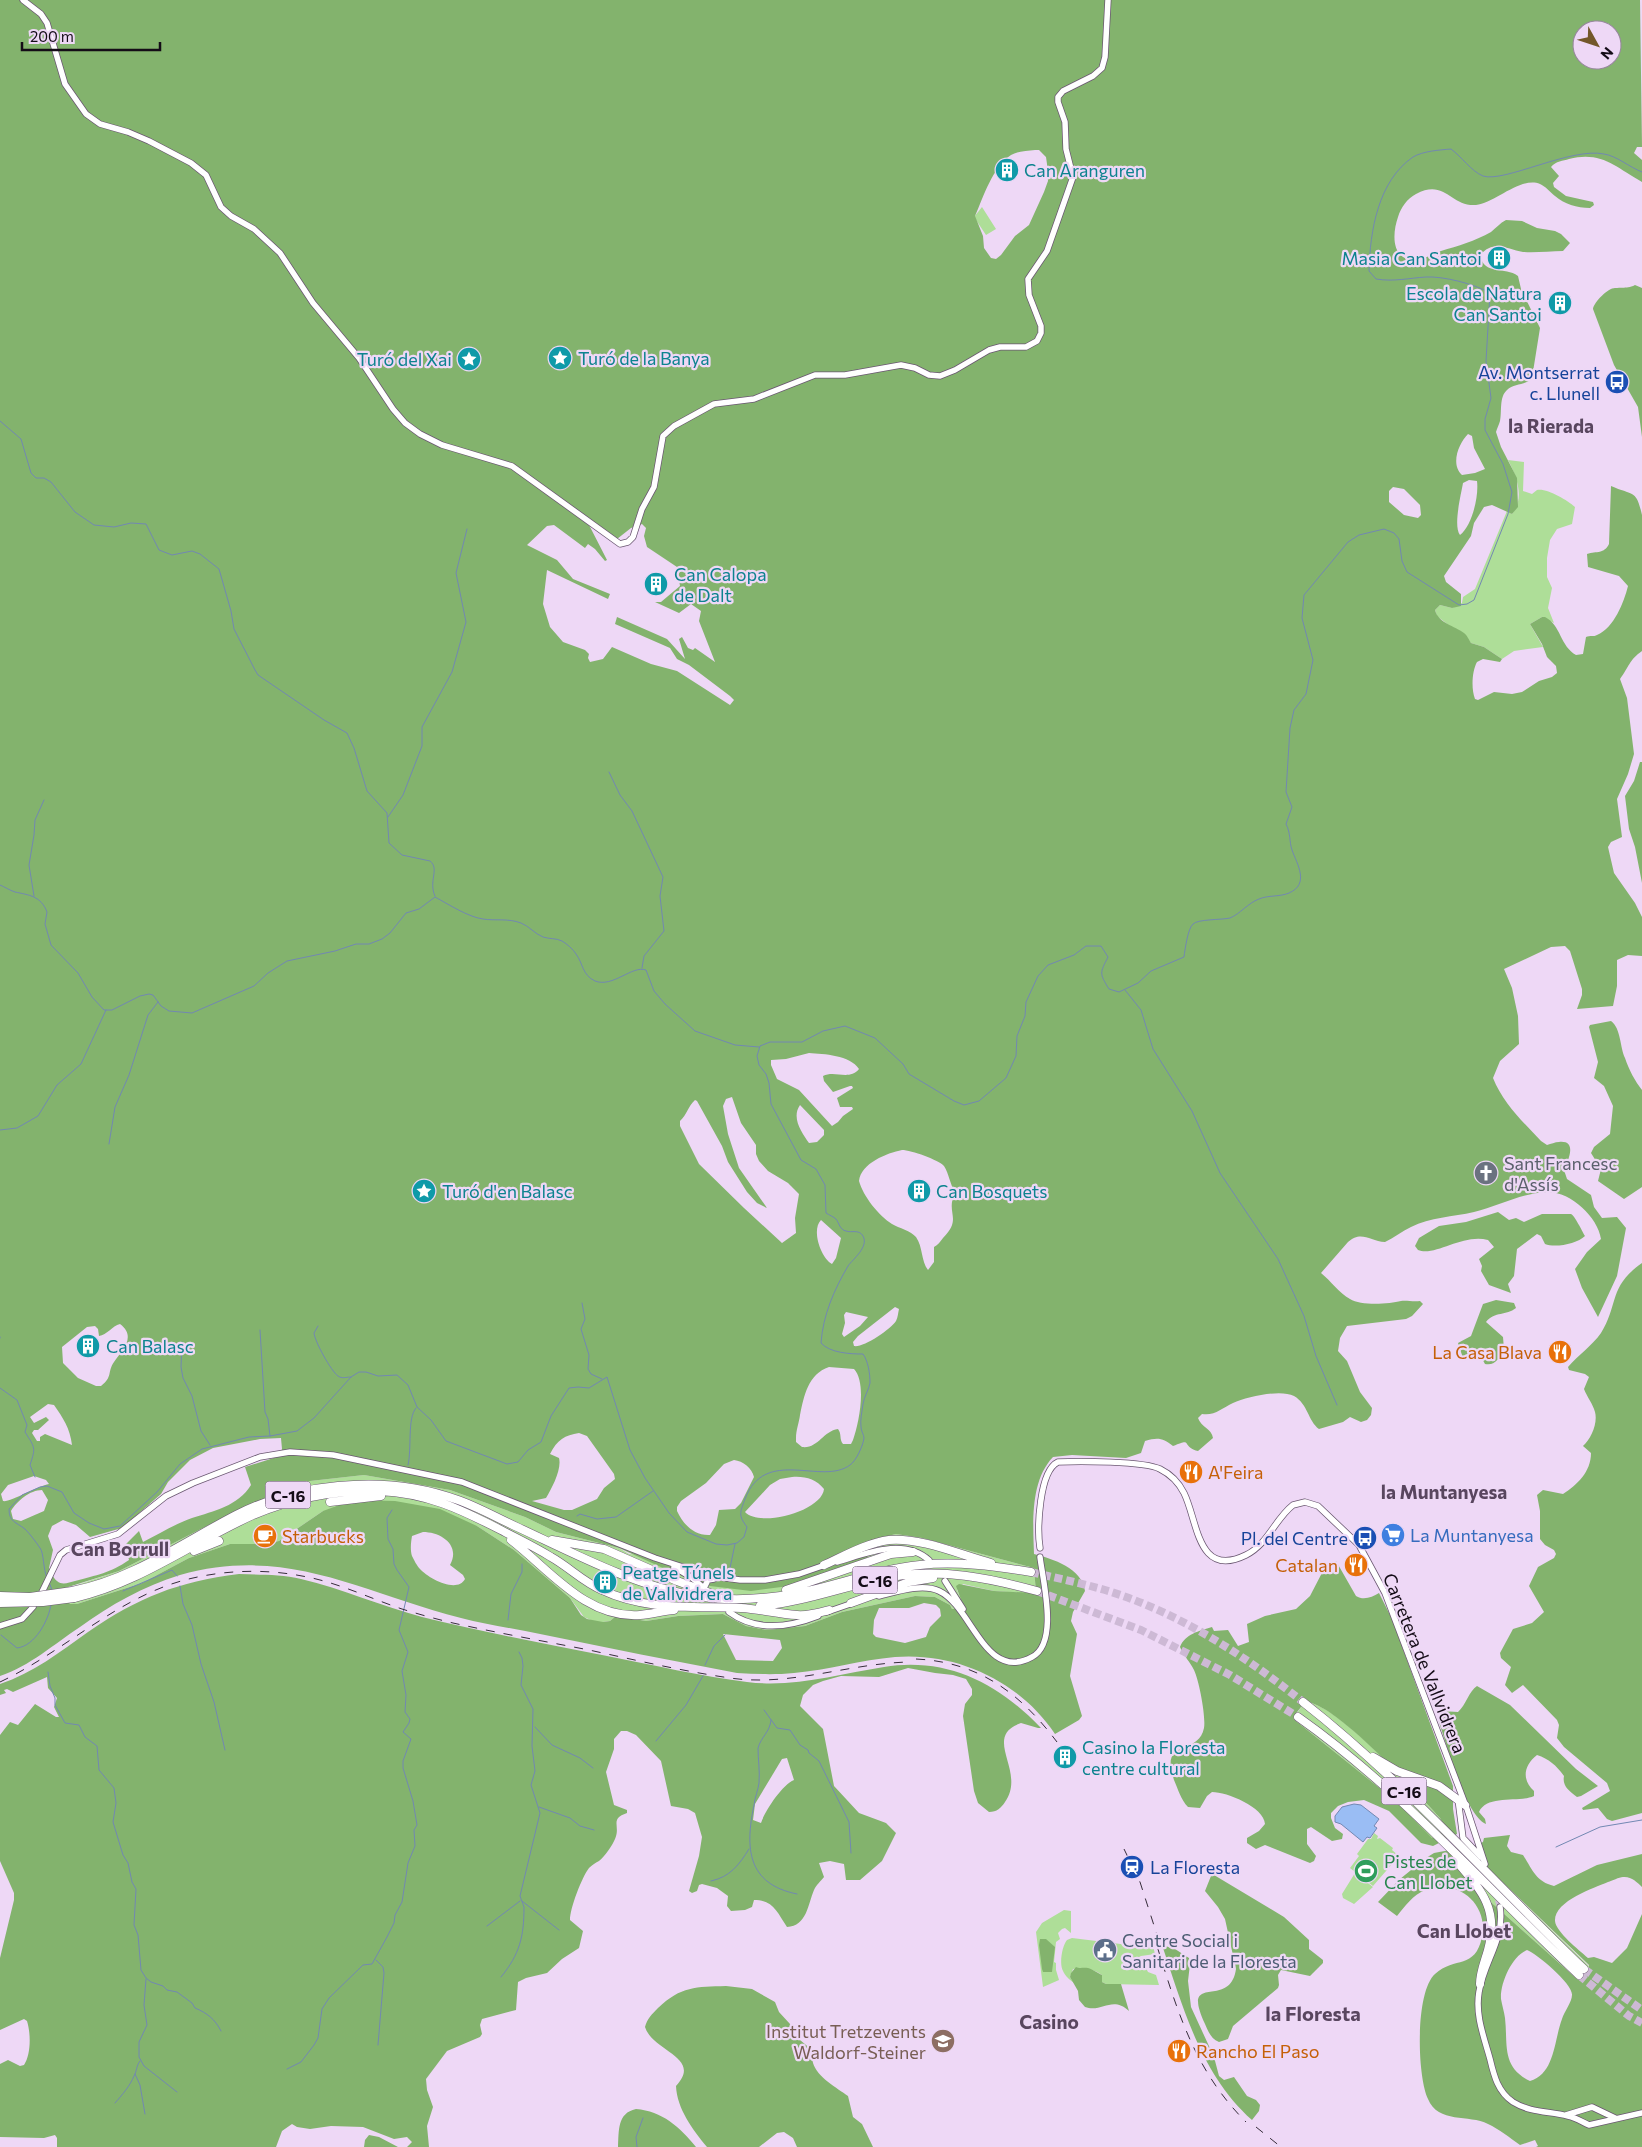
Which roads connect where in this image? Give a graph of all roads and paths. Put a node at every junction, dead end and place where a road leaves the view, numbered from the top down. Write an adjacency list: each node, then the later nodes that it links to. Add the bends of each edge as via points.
1 (23, 0): 2 (main road, via 47,24 64,84 86,114 100,124 149,141 206,174 220,207 254,229 280,253 313,303 359,358 405,423 442,445 512,466 620,544 633,537 654,487 663,436 674,426 714,404 754,399 815,375 845,375 901,365 940,376 989,350 1026,347 1038,339 1041,326 1029,295 1028,279 1047,251 1073,177 1058,96 1102,68)
2 (1108, 0)
3 (400, 1493): 4 (highway); 5 (highway, C-16, via 444,1503); 11 (highway, C-16, via 348,1492 301,1499 252,1516)
4 (330, 1502)
5 (489, 1524): 29 (highway, C-16, via 552,1557 582,1580 602,1590 640,1604); 29 (highway, C-16, via 573,1594 587,1601 629,1615)
6 (540, 1537): 22 (highway, C-16, via 468,1504 433,1492 378,1485 337,1486 273,1500 237,1515 124,1575); 24 (highway, C-16, via 604,1549); 24 (highway, C-16, via 656,1586 691,1595)
7 (219, 1542): 11 (highway)
8 (1040, 1548): 38 (main road, Carretera de Vallvidrera, via 1038,1524 1047,1477 1053,1465 1064,1462 1139,1463 1160,1469 1180,1486 1201,1544 1218,1559 1230,1560 1248,1554 1293,1505 1305,1502 1321,1508 1358,1543 1389,1603)
9 (913, 1552): 13 (main road); 14 (main road, via 900,1549 872,1551); 25 (highway, via 891,1554 782,1592)
10 (1040, 1557): 33 (main road, via 1048,1630 1039,1653 1021,1661 1001,1659 988,1650)
11 (174, 1558): 22 (highway, C-16, via 125,1583)
12 (656, 1558): 17 (main road); 17 (main road, via 704,1588 710,1578); 21 (main road, via 462,1482 333,1455 290,1452 260,1457 173,1492 122,1532 66,1550 60,1555)
13 (929, 1560)
14 (824, 1565): 15 (highway, via 876,1543 895,1540 921,1543); 17 (main road, via 783,1578)
15 (1012, 1569): 16 (highway, C-16); 25 (highway, C-16, via 955,1562 919,1565 773,1597)
16 (1031, 1572)
17 (729, 1579)
18 (945, 1581): 33 (main road)
19 (1011, 1584): 20 (highway, C-16); 27 (highway, via 933,1578 908,1582); 30 (highway, C-16, via 960,1574 915,1574 799,1600)
20 (1037, 1591)
21 (42, 1592)
22 (73, 1594): 23 (highway, C-16, bridge); 26 (highway, C-16, bridge, via 43,1602)
23 (0, 1596)
24 (724, 1598): 25 (highway, C-16)
25 (739, 1599)
26 (0, 1603)
27 (851, 1603): 31 (main road); 33 (main road, via 909,1590 938,1590 950,1599)
28 (33, 1607): 34 (main road, via 22,1620)
29 (688, 1608): 30 (highway, C-16)
30 (741, 1608): 31 (highway, via 799,1615)
31 (829, 1610): 32 (main road, via 798,1622 770,1626 748,1622)
32 (729, 1612)
33 (970, 1624)
34 (0, 1626)
35 (1303, 1702): 37 (highway, C-16)
36 (1298, 1717): 43 (highway, C-16, via 1350,1755)
37 (1354, 1744): 39 (highway, via 1397,1771 1439,1786); 43 (highway, C-16)
38 (1455, 1782): 39 (main road); 40 (main road)
39 (1458, 1799): 40 (highway); 42 (main road)
40 (1465, 1805): 41 (main road)
41 (1472, 1829): 42 (main road, via 1467,1828); 44 (main road)
42 (1463, 1832): 45 (main road)
43 (1438, 1834): 46 (highway, C-16); 46 (highway)
44 (1476, 1837): 45 (main road); 45 (main road, via 1484,1861)
45 (1467, 1842)
46 (1459, 1855): 48 (highway, C-16); 49 (highway, via 1484,1894 1492,1920 1491,1939)
47 (1500, 1907): 49 (main road, via 1500,1934)
48 (1582, 1972)
49 (1480, 1984): 53 (main road, via 1480,2022 1499,2087 1510,2100 1525,2108)
50 (1585, 2110): 51 (main road); 53 (main road); 55 (main road)
51 (1599, 2111): 54 (main road); 56 (main road, via 1600,2118)
52 (1642, 2113): 54 (main road)
53 (1566, 2115): 55 (main road)
54 (1615, 2118): 56 (main road)
55 (1584, 2122): 56 (main road)
56 (1596, 2124)

